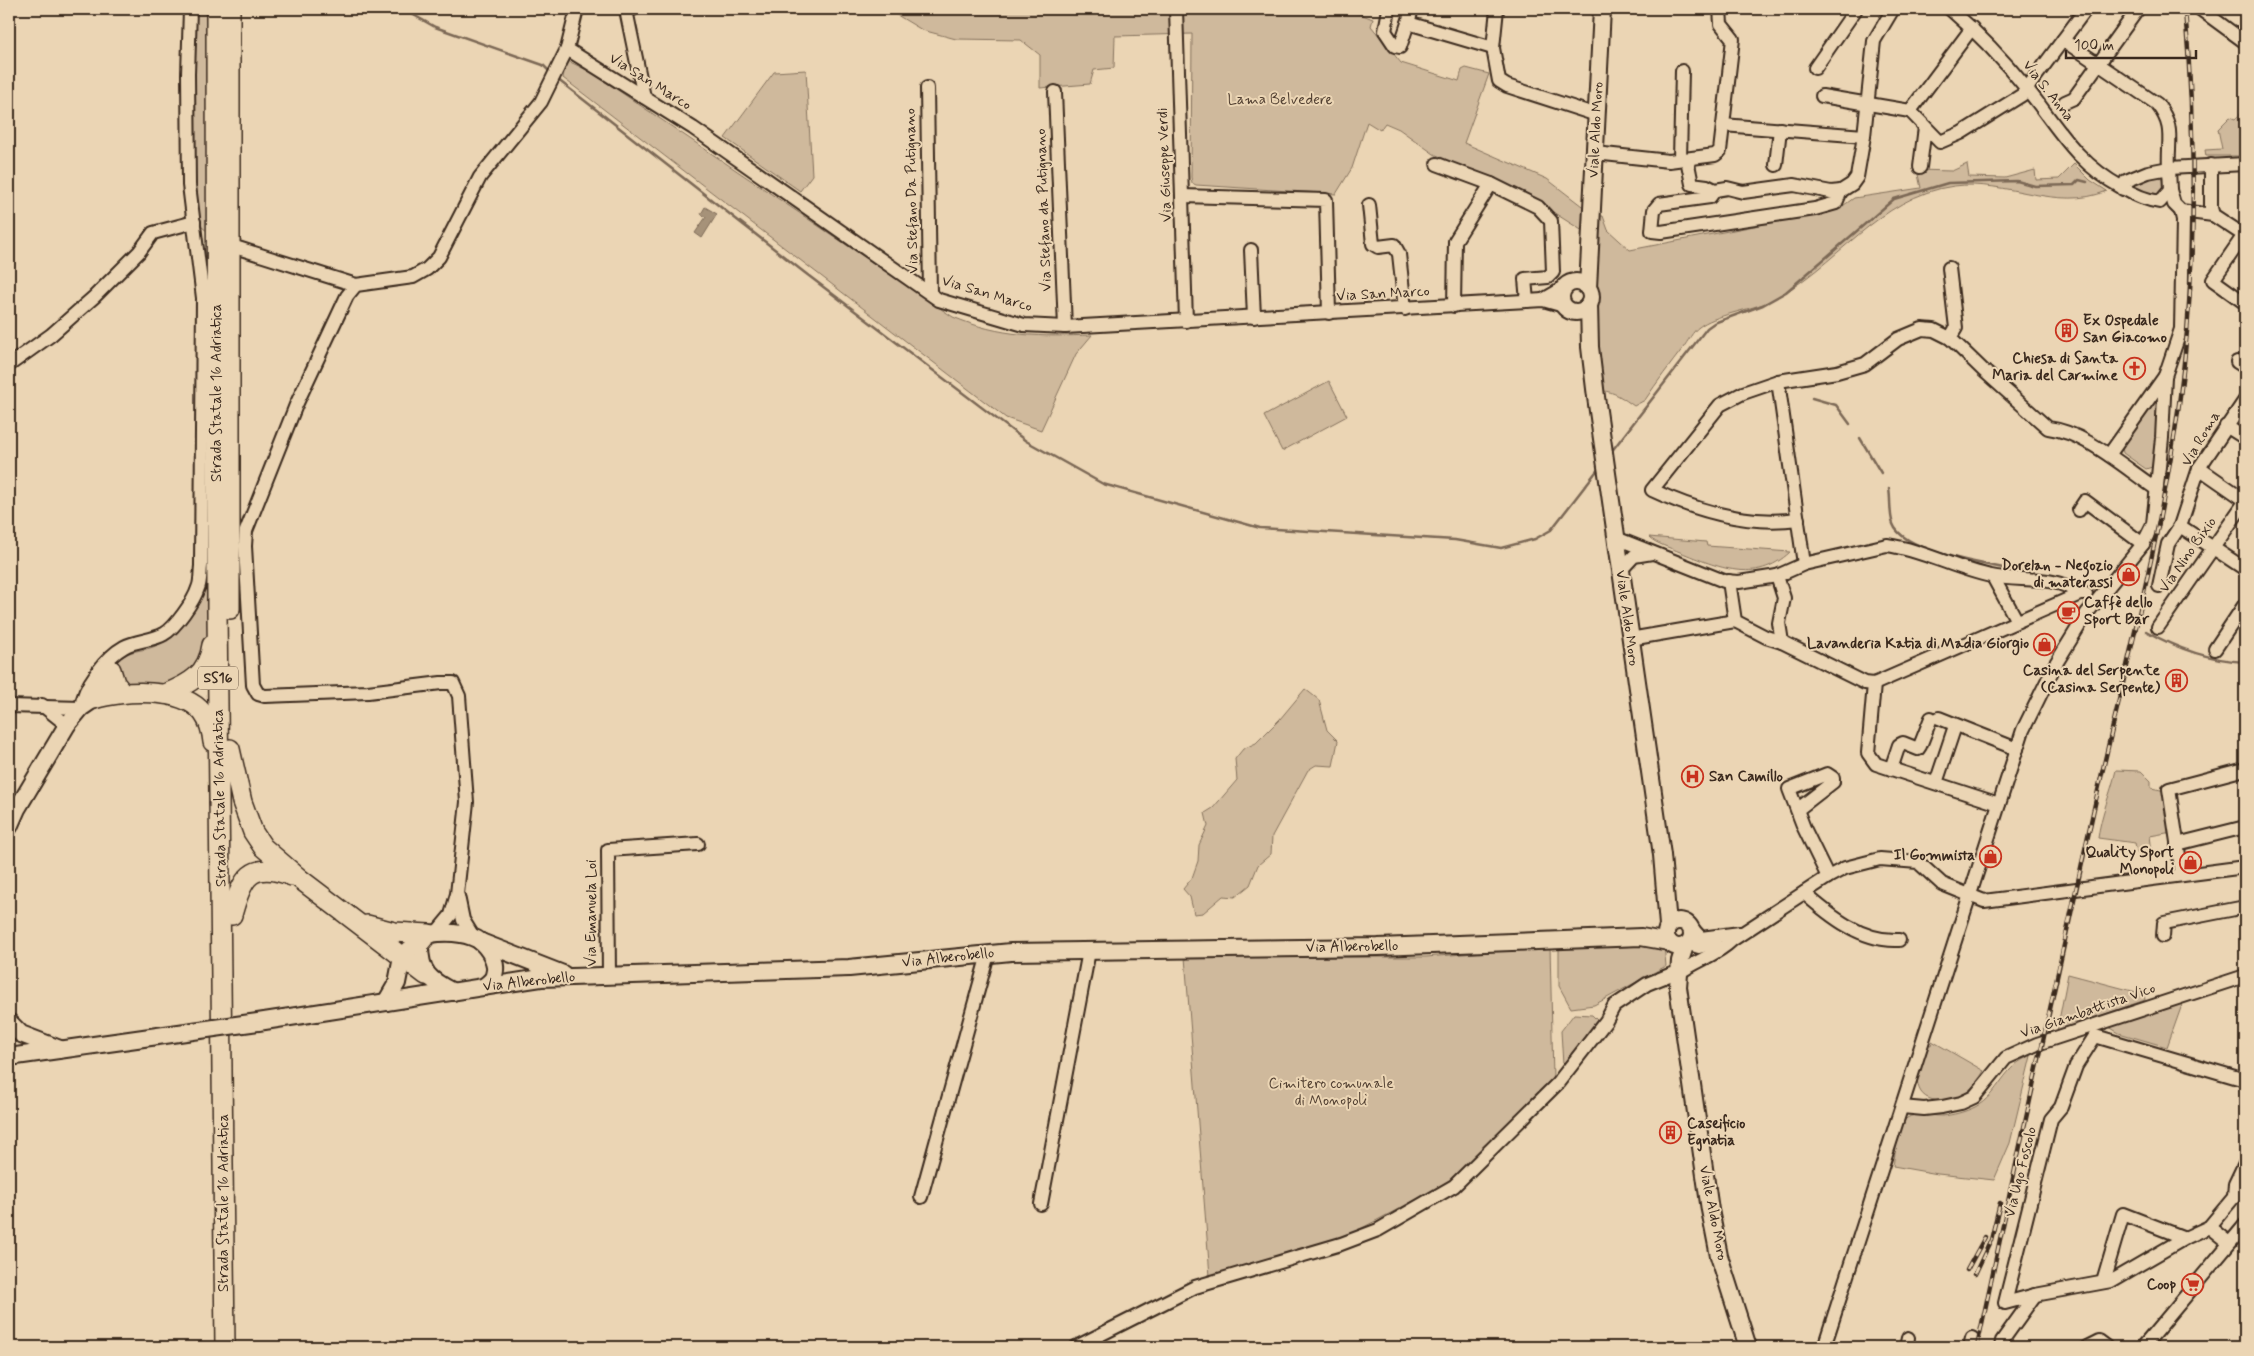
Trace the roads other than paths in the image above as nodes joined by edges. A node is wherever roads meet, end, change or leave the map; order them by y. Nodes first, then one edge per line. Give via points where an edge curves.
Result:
1 (190, 9) edge
2 (209, 9) edge
3 (216, 9) edge
4 (230, 9) edge
5 (577, 9) edge
6 (628, 9) edge
7 (1389, 9) edge
8 (1412, 9) edge
9 (1497, 9) edge
10 (1602, 9) edge
11 (1720, 9) edge
12 (1856, 9) edge
13 (1893, 9) edge
14 (1950, 9) edge
15 (2086, 9) edge
16 (2138, 9) edge
17 (2200, 9) edge
18 (1176, 11) edge
19 (1408, 23) junction
20 (1972, 28) junction
21 (2063, 40) junction
22 (2245, 42) edge
23 (1493, 48) junction
24 (567, 49) junction
25 (2099, 64) junction
26 (1815, 68) dead end
27 (1682, 71) dead end
28 (927, 88) dead end
29 (2027, 89) junction
30 (1055, 92) dead end
31 (216, 95) junction
32 (1822, 96) dead end
33 (644, 97) junction
34 (2065, 102) dead end
35 (1868, 104) junction
36 (1910, 111) junction
37 (1597, 115) junction
38 (1723, 125) junction
39 (1925, 127) junction
40 (1780, 129) junction
41 (1864, 136) junction
42 (1595, 153) junction
43 (1683, 159) junction
44 (1437, 164) dead end
45 (2245, 164) edge
46 (1776, 165) dead end
47 (2211, 165) junction
48 (1920, 167) dead end
49 (2169, 168) junction
50 (1490, 184) junction
51 (2123, 189) junction
52 (1715, 190) junction
53 (1842, 190) junction
54 (2170, 190) junction
55 (1182, 196) junction
56 (2148, 201) junction
57 (1369, 205) dead end
58 (2182, 215) junction
59 (2213, 215) junction
60 (194, 222) junction
61 (2244, 235) edge
62 (1591, 246) junction
63 (238, 248) dead end
64 (1251, 250) dead end
65 (1949, 268) dead end
66 (356, 285) junction
67 (1569, 285) junction
68 (930, 294) junction
69 (1588, 296) junction
70 (1543, 300) junction
71 (1527, 301) junction
72 (2245, 302) edge
73 (1454, 306) junction
74 (1568, 308) junction
75 (1405, 309) junction
76 (1329, 313) junction
77 (1254, 317) junction
78 (1186, 321) junction
79 (1065, 328) junction
80 (1950, 338) junction
81 (1590, 347) junction
82 (9, 365) edge
83 (2165, 376) junction
84 (1778, 381) junction
85 (2245, 400) edge
86 (2226, 426) junction
87 (2245, 438) edge
88 (2109, 455) junction
89 (2199, 468) junction
90 (2158, 490) junction
91 (2245, 501) edge
92 (2079, 510) dead end
93 (1798, 519) junction
94 (2180, 526) junction
95 (1616, 538) junction
96 (2142, 544) junction
97 (2212, 548) junction
98 (1655, 553) junction
99 (1799, 567) junction
100 (1621, 570) junction
101 (2245, 570) edge
102 (1777, 576) junction
103 (1993, 577) junction
104 (1729, 581) junction
105 (2159, 586) dead end
106 (2080, 594) junction
107 (2100, 596) junction
108 (1784, 598) junction
109 (2245, 604) edge
110 (217, 612) junction
111 (1735, 621) junction
112 (2016, 621) junction
113 (2158, 627) dead end
114 (1630, 639) junction
115 (1782, 642) junction
116 (2215, 650) dead end
117 (111, 663) junction
118 (1874, 684) junction
119 (123, 693) junction
120 (165, 694) junction
121 (87, 704) junction
122 (42, 705) junction
123 (9, 706) edge
124 (67, 725) junction
125 (1955, 726) junction
126 (230, 749) junction
127 (2017, 749) junction
128 (1891, 769) junction
129 (2245, 769) edge
130 (220, 782) junction
131 (1936, 783) junction
132 (1999, 804) junction
133 (1797, 810) dead end
134 (9, 827) edge
135 (2245, 827) edge
136 (698, 844) dead end
137 (2177, 844) junction
138 (2245, 867) edge
139 (2182, 875) junction
140 (1828, 877) junction
141 (300, 879) junction
142 (1804, 893) junction
143 (457, 894) junction
144 (1970, 897) junction
145 (2245, 906) edge
146 (232, 915) junction
147 (360, 924) junction
148 (429, 935) junction
149 (1678, 935) junction
150 (1737, 936) junction
151 (2164, 936) dead end
152 (477, 940) junction
153 (1899, 940) dead end
154 (1089, 951) junction
155 (988, 954) junction
156 (402, 957) junction
157 (426, 975) junction
158 (609, 976) junction
159 (570, 977) junction
160 (1677, 978) junction
161 (2241, 978) edge
162 (484, 987) junction
163 (453, 992) junction
164 (386, 1002) junction
165 (9, 1022) edge
166 (62, 1050) junction
167 (9, 1056) edge
168 (2245, 1080) edge
169 (1907, 1091) junction
170 (1902, 1107) junction
171 (1942, 1107) junction
172 (2245, 1163) edge
173 (2240, 1194) edge
174 (920, 1197) dead end
175 (1041, 1204) dead end
176 (2245, 1225) edge
177 (2209, 1227) junction
178 (2185, 1238) junction
179 (2230, 1243) junction
180 (2103, 1282) junction
181 (2035, 1294) junction
182 (225, 1347) edge
183 (235, 1347) edge
184 (1076, 1347) edge
185 (1748, 1347) edge
186 (1824, 1347) edge
187 (2001, 1347) edge
188 (2087, 1347) edge
189 (2107, 1347) edge
190 (2143, 1347) edge

1 - 60 street via 189,185
2 - 31 highway
3 - 31 highway, Strada Statale 16 Adriatica / SS16
4 - 126 highway, Strada Statale 16 Adriatica / SS16
5 - 24 street
6 - 33 street
7 - 19 street via 1385,31 1395,46 1400,47
8 - 19 street
9 - 23 street
10 - 37 main road, Viale Aldo Moro
11 - 38 street via 1721,24 1733,39
12 - 26 street
13 - 35 street via 1874,41
14 - 20 street, Via S. Anna
15 - 21 street
16 - 25 street
17 - 22 street
18 - 55 street, Via Giuseppe Verdi
19 - 23 street
20 - 29 street, Via S. Anna
20 - 36 street
21 - 25 street
21 - 29 street
23 - 37 street via 1499,80 1508,86
24 - 33 street, Via San Marco
24 - 66 street via 541,102 480,177 438,257 413,277
25 - 34 street via 2074,98
25 - 49 street via 2157,104 2166,115 2170,125
27 - 43 street
28 - 68 street, Via Stefano Da Putignano
29 - 39 street via 1949,139 1940,142
29 - 51 street, Via S. Anna via 2073,151 2100,176
30 - 79 street, Via Stefano da Putignano
31 - 110 highway, Strada Statale 16 Adriatica / SS16
32 - 35 street
33 - 68 street, Via San Marco
35 - 36 street
35 - 41 street
36 - 39 street
37 - 42 main road, Viale Aldo Moro
38 - 40 street
38 - 43 street via 1720,151 1715,155
39 - 48 street
40 - 41 street
40 - 46 street
41 - 53 street via 1857,176
42 - 43 street via 1669,161
42 - 62 main road, Viale Aldo Moro
43 - 52 street via 1692,184
44 - 50 street
45 - 47 street
47 - 49 street
47 - 59 street
49 - 51 street via 2126,181
49 - 54 street
50 - 71 street via 1538,207 1551,221 1553,272 1548,277 1525,279
50 - 73 street via 1455,241
51 - 56 street, Via S. Anna
52 - 53 street via 1728,188 1743,192 1794,186 1831,192
52 - 53 street via 1710,197 1659,204 1654,210 1652,231 1804,211 1836,203
54 - 56 street via 2160,202
54 - 58 street
55 - 76 street via 1326,200
55 - 78 street, Via Giuseppe Verdi
56 - 58 street, Via S. Anna
57 - 75 street via 1374,244 1397,247
58 - 59 street
58 - 83 street via 2181,329
59 - 61 street
60 - 82 street via 153,233 139,252 94,297 51,335
60 - 117 street via 201,237 203,298 201,566 198,588 188,608 166,633 126,646
61 - 72 street via 2213,280
62 - 67 main road, Viale Aldo Moro
62 - 69 main road, Viale Aldo Moro
63 - 66 street
64 - 77 street
65 - 80 street via 1956,328
66 - 143 street via 343,303 296,405 246,531 253,685 258,694 265,696 368,692 452,683 459,696 467,802
67 - 69 main road via 1580,283
67 - 70 street, Via San Marco
67 - 74 main road via 1562,293
68 - 79 street, Via San Marco via 939,300 1024,325
69 - 74 main road via 1584,310
69 - 81 main road, Viale Aldo Moro
70 - 71 street, Via San Marco
70 - 74 street, Via San Marco
71 - 73 street, Via San Marco
73 - 75 street, Via San Marco
74 - 81 main road, Viale Aldo Moro via 1585,331
75 - 76 street, Via San Marco
76 - 77 street, Via San Marco
77 - 78 street, Via San Marco
78 - 79 street, Via San Marco
80 - 84 street via 1934,330 1922,329 1898,339 1865,364
80 - 88 street via 2048,428 2061,430
81 - 95 main road, Viale Aldo Moro
83 - 88 street
83 - 90 street
84 - 93 street
84 - 93 street via 1720,405 1652,490 1686,506 1725,516 1781,522
85 - 86 street, Via Roma
86 - 87 street
86 - 89 street, Via Roma
88 - 90 street
89 - 91 street
89 - 94 street, Via Roma
90 - 96 street via 2153,524
91 - 97 street, Via Nino Bixio
92 - 96 street via 2085,501
93 - 99 street
94 - 97 street
94 - 105 street, Via Roma via 2168,544
95 - 98 street
95 - 100 main road, Viale Aldo Moro
96 - 107 street
97 - 101 street
97 - 113 street, Via Nino Bixio
98 - 100 street via 1634,556
98 - 104 street
99 - 102 street
99 - 103 street via 1888,545
99 - 108 street
100 - 114 main road, Viale Aldo Moro
102 - 104 street
102 - 108 street
103 - 106 street via 2049,580 2070,586
103 - 112 street
104 - 111 street
106 - 107 street
106 - 112 street
107 - 127 street via 2055,665
108 - 115 street via 1779,623
109 - 116 street
110 - 120 highway via 211,658 202,674
110 - 130 highway, Strada Statale 16 Adriatica / SS16
111 - 114 street
111 - 115 street via 1766,638
112 - 118 street
114 - 149 main road, Viale Aldo Moro via 1662,855 1664,889
115 - 118 street via 1865,683
117 - 119 highway via 115,683
117 - 121 street
118 - 128 street via 1868,753 1876,764
119 - 120 highway
119 - 121 highway
120 - 130 highway via 190,702 204,713 211,730
121 - 122 street
121 - 124 main road
122 - 123 street
122 - 124 street
124 - 134 main road
125 - 127 street
125 - 128 street via 1935,718 1918,749 1899,745
125 - 131 street
126 - 141 highway via 242,802 253,832 270,853
126 - 146 highway, Strada Statale 16 Adriatica / SS16
127 - 132 street
128 - 131 street
129 - 137 street via 2170,789
130 - 182 highway, Strada Statale 16 Adriatica / SS16
131 - 132 street
132 - 144 street
133 - 140 street
135 - 137 street
136 - 158 street, Via Emanuela Loi via 608,850
137 - 139 street
138 - 139 street
139 - 144 street via 1984,901
140 - 142 street
140 - 144 street via 1846,868 1880,859 1918,862 1942,884
141 - 146 highway via 276,870 259,869 243,883
141 - 147 highway
142 - 150 street
142 - 153 street via 1832,918 1884,941
143 - 148 street via 451,914
143 - 152 street via 463,920
144 - 169 street
145 - 151 street via 2164,922
146 - 183 highway, Strada Statale 16 Adriatica / SS16
147 - 148 highway via 394,932
147 - 156 highway
148 - 152 main road via 455,933
148 - 156 main road
148 - 157 main road via 420,955
149 - 150 street via 1699,947
149 - 154 main road, Via Alberobello via 1378,948
149 - 160 main road, Viale Aldo Moro
150 - 160 street via 1721,951 1691,964
152 - 159 main road
152 - 162 main road via 492,956 496,966 492,980
154 - 155 main road, Via Alberobello
154 - 175 street
155 - 158 main road, Via Alberobello via 850,968
155 - 174 street
156 - 157 highway
156 - 164 main road via 397,983
157 - 163 main road
158 - 159 main road, Via Alberobello
159 - 162 main road, Via Alberobello
160 - 184 street via 1647,984 1614,1006 1557,1084 1454,1186 1378,1230 1195,1287
160 - 185 main road, Viale Aldo Moro via 1719,1256
161 - 171 street, Via Giambattista Vico via 2037,1044 2006,1058 1974,1097
162 - 163 main road, Via Alberobello
163 - 164 main road, Via Alberobello
164 - 166 main road, Via Alberobello, bridge
165 - 166 main road via 20,1034
166 - 167 main road, Via Alberobello
168 - 181 street, Via Ugo Foscolo via 2095,1036 2076,1066 2060,1107 2051,1119 2005,1303
169 - 170 street
169 - 171 street via 1926,1104
170 - 171 street, Via Giambattista Vico
170 - 186 street
172 - 173 street via 2235,1184
173 - 177 street
176 - 179 street
177 - 178 street
177 - 179 street
178 - 180 street
178 - 180 street via 2123,1214
179 - 190 street
180 - 181 street
181 - 187 street
188 - 189 street via 2099,1341

